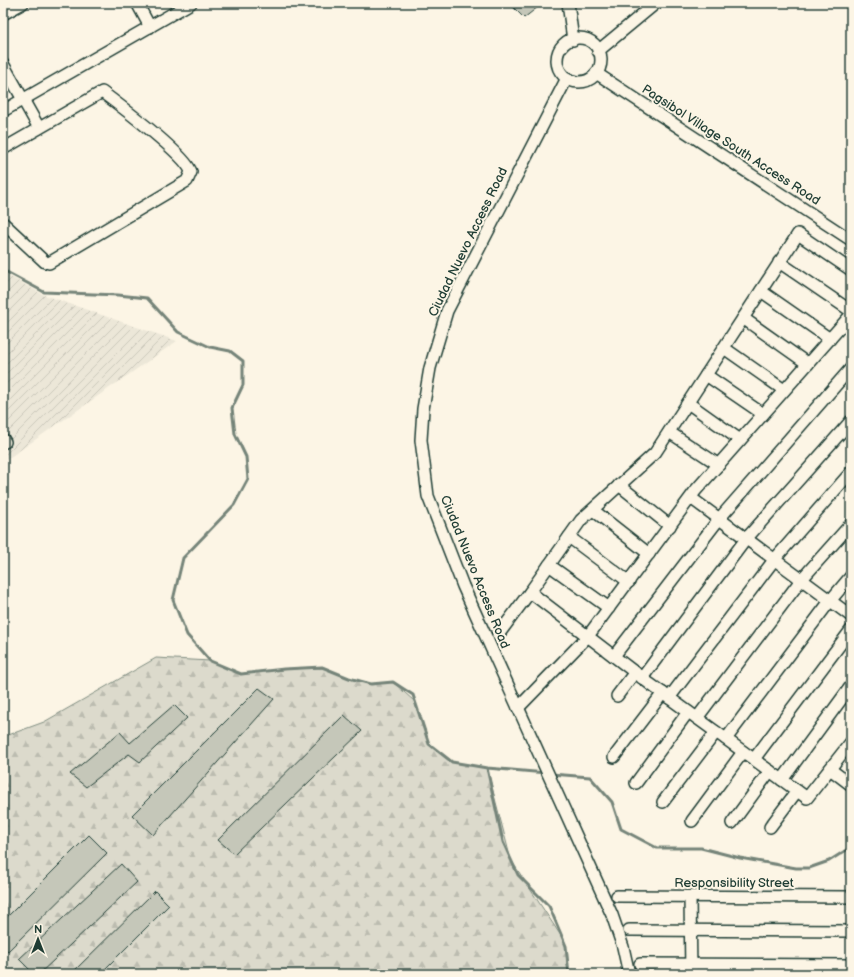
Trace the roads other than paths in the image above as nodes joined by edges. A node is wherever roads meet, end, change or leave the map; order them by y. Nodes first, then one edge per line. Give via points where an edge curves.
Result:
1 (23, 3) edge
2 (137, 3) edge
3 (191, 3) edge
4 (568, 3) edge
5 (656, 3) edge
6 (3, 14) edge
7 (150, 27) junction
8 (572, 40) junction
9 (598, 51) junction
10 (3, 64) edge
11 (596, 73) junction
12 (566, 78) junction
13 (23, 99) junction
14 (3, 111) edge
15 (39, 128) junction
16 (3, 149) edge
17 (3, 223) edge
18 (851, 240) edge
19 (779, 262) junction
20 (851, 270) edge
21 (760, 291) junction
22 (851, 311) edge
23 (851, 315) edge
24 (743, 318) junction
25 (830, 339) junction
26 (724, 348) junction
27 (808, 364) junction
28 (851, 368) edge
29 (706, 375) junction
30 (784, 390) junction
31 (688, 403) junction
32 (763, 414) junction
33 (851, 421) edge
34 (669, 432) junction
35 (740, 440) junction
36 (719, 464) junction
37 (851, 472) edge
38 (619, 486) junction
39 (691, 498) junction
40 (592, 510) junction
41 (719, 519) junction
42 (851, 524) edge
43 (670, 526) junction
44 (569, 537) junction
45 (746, 539) junction
46 (649, 554) junction
47 (774, 560) junction
48 (549, 565) junction
49 (851, 576) edge
50 (801, 580) junction
51 (629, 582) junction
52 (530, 592) junction
53 (830, 601) junction
54 (610, 608) junction
55 (851, 616) edge
56 (851, 630) edge
57 (498, 634) dead end
58 (588, 636) junction
59 (614, 656) junction
60 (638, 675) junction
61 (851, 686) edge
62 (617, 696) dead end
63 (666, 696) junction
64 (518, 708) junction
65 (693, 715) junction
66 (716, 732) junction
67 (726, 739) junction
68 (851, 742) edge
69 (743, 752) junction
70 (614, 757) dead end
71 (754, 759) junction
72 (830, 769) junction
73 (770, 771) junction
74 (782, 780) junction
75 (636, 783) dead end
76 (851, 785) edge
77 (797, 791) junction
78 (664, 802) dead end
79 (692, 821) dead end
80 (732, 823) dead end
81 (770, 827) dead end
82 (617, 896) dead end
83 (690, 897) junction
84 (851, 897) edge
85 (629, 930) dead end
86 (690, 930) junction
87 (851, 931) edge
88 (640, 964) dead end
89 (851, 965) edge
90 (690, 969) edge
91 (628, 974) edge

1 - 6 street
2 - 7 street
3 - 7 street
4 - 8 street
5 - 9 street
7 - 13 street
8 - 9 street via 585,40
8 - 12 street via 561,47 557,56 560,71
9 - 11 street via 600,61
10 - 13 street
11 - 12 street via 581,82
11 - 18 street, Pagsibol Village South Access Road
12 - 64 street, Ciudad Nuevo Access Road via 448,311 430,368 423,409 421,440 428,496 462,586
13 - 14 street
13 - 15 street
15 - 16 street
15 - 17 street via 102,92 147,127 182,160 190,170 191,176 187,181 49,263
19 - 20 street via 798,234
19 - 21 street
19 - 22 street
21 - 24 street
21 - 25 street
23 - 25 street
24 - 26 street
24 - 27 street
25 - 27 street
26 - 29 street
26 - 30 street
27 - 30 street
28 - 41 street
29 - 31 street
29 - 32 street
30 - 32 street
31 - 34 street
31 - 35 street
32 - 35 street
33 - 45 street
34 - 36 street
34 - 38 street via 655,453
35 - 36 street
36 - 39 street
37 - 47 street
38 - 40 street
38 - 43 street
39 - 41 street
39 - 43 street
40 - 44 street
40 - 46 street
41 - 45 street
41 - 59 street
42 - 50 street
43 - 46 street
44 - 48 street
44 - 51 street
45 - 47 street
45 - 60 street
46 - 51 street
47 - 50 street
47 - 63 street
48 - 52 street
48 - 54 street
49 - 53 street
50 - 53 street
50 - 65 street
51 - 54 street
52 - 57 street
52 - 58 street
53 - 55 street
53 - 67 street
54 - 58 street
56 - 71 street
58 - 59 street
58 - 64 street
59 - 60 street
60 - 62 street
60 - 63 street
61 - 74 street
63 - 65 street
63 - 70 street
64 - 91 street, Ciudad Nuevo Access Road via 612,915 623,946
65 - 66 street
65 - 75 street
66 - 67 street
66 - 78 street
67 - 69 street
68 - 72 street
69 - 71 street
69 - 79 street
71 - 73 street
72 - 76 street
72 - 77 street via 807,798
73 - 74 street
73 - 80 street
74 - 77 street
77 - 81 street
82 - 83 street, Responsibility Street
83 - 84 street, Responsibility Street
83 - 86 street
85 - 86 street
86 - 87 street
86 - 90 street
88 - 90 street
89 - 90 street

